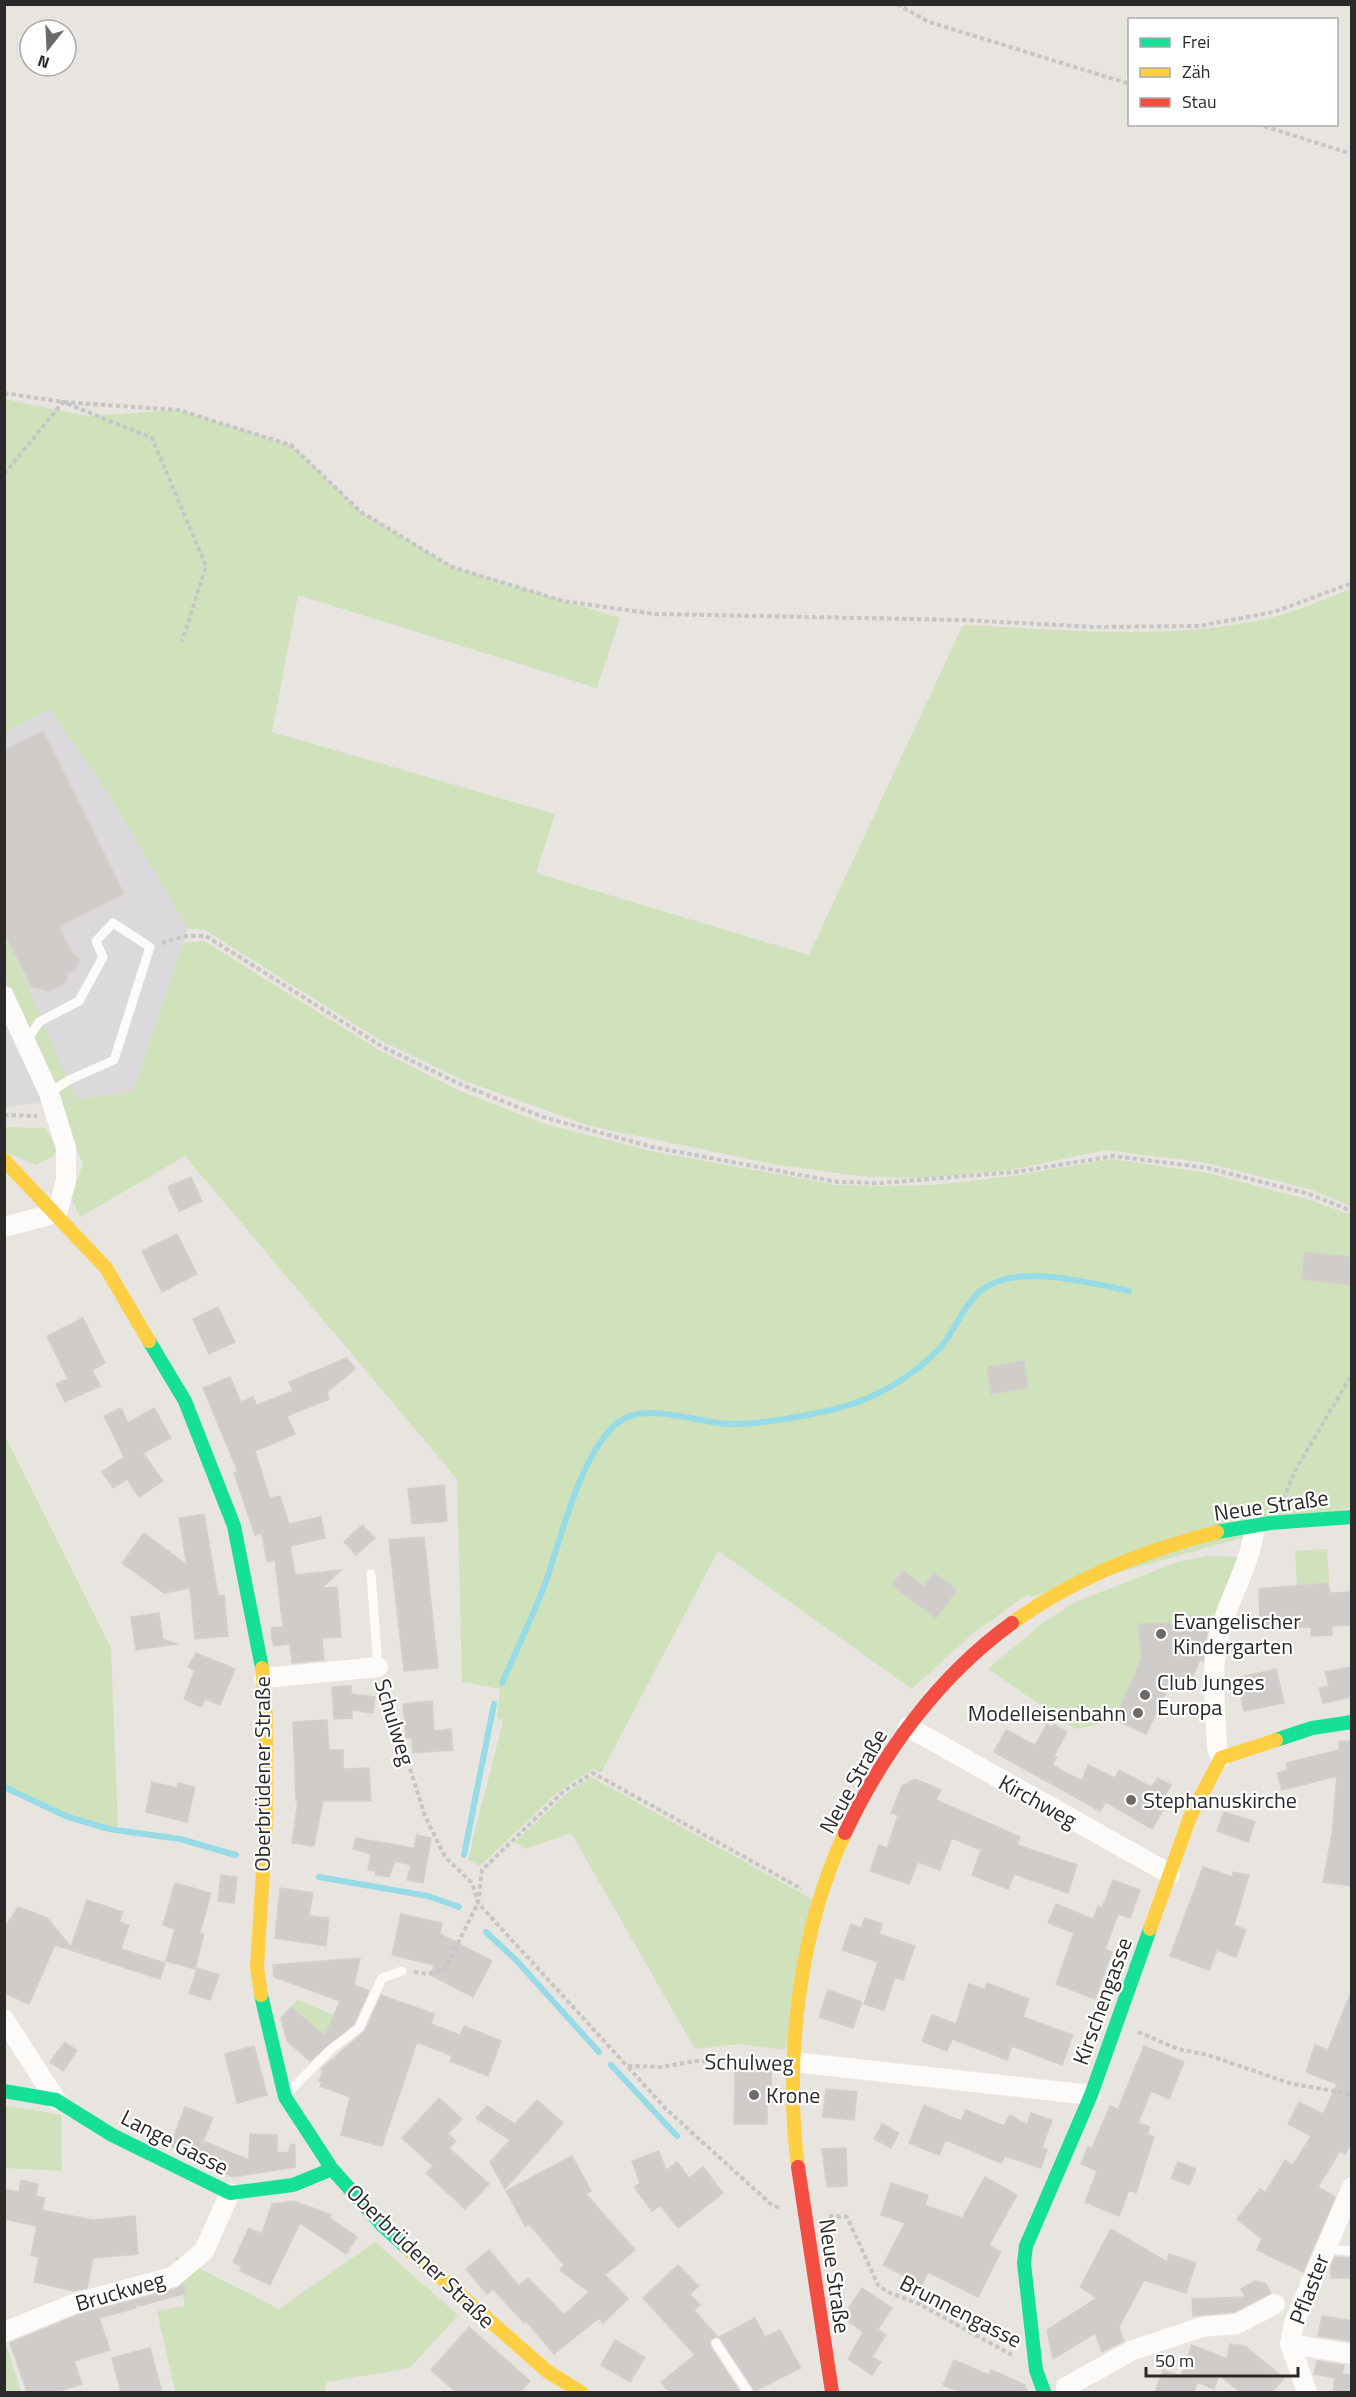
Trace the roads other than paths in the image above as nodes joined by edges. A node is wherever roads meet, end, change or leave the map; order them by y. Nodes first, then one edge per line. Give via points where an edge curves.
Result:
1 (4, 996) edge
2 (26, 1042) junction
3 (49, 1093) junction
4 (4, 1160) edge
5 (4, 1183) edge
6 (57, 1213) junction
7 (4, 1227) edge
8 (1352, 1517) edge
9 (1255, 1526) junction
10 (371, 1574) dead end
11 (378, 1667) joint
12 (264, 1678) junction
13 (1352, 1722) edge
14 (908, 1727) junction
15 (1221, 1758) junction
16 (1170, 1874) junction
17 (402, 1971) road end
18 (4, 2019) edge
19 (794, 2062) junction
20 (4, 2091) edge
21 (1091, 2095) junction
22 (285, 2097) junction
23 (56, 2100) junction
24 (333, 2169) junction
25 (1352, 2187) edge
26 (230, 2193) junction
27 (1324, 2249) junction
28 (1352, 2251) edge
29 (1275, 2304) dead end
30 (4, 2332) edge
31 (716, 2343) dead end
32 (1290, 2344) junction
33 (1352, 2354) edge
34 (1060, 2391) edge
35 (581, 2392) edge
36 (748, 2392) edge
37 (832, 2392) edge
38 (1307, 2392) edge

1 - 2 street
2 - 3 street
2 - 3 lane via 39,1022 79,1001 103,957 96,941 113,923 150,947 114,1060
3 - 6 street via 66,1148 66,1181
4 - 6 street, Oberbrüdener Straße
5 - 6 street, Oberbrüdener Straße
6 - 7 street
6 - 12 street, Oberbrüdener Straße via 106,1268 185,1401 234,1526
8 - 9 street, Neue Straße
9 - 14 street, Neue Straße via 1211,1534 1139,1556 1076,1584 1031,1610 966,1662
9 - 15 street via 1252,1551 1219,1633 1214,1658 1217,1748
10 - 11 lane
11 - 12 street
12 - 22 street, Oberbrüdener Straße via 266,1822 257,1967 263,2011
13 - 15 street via 1312,1728
14 - 16 street, Kirchweg
14 - 19 street, Neue Straße via 856,1808 821,1900 804,1980
15 - 16 street, Kirschengasse via 1190,1817
16 - 21 street, Kirschengasse
17 - 22 lane via 382,1978 359,2028 330,2050
18 - 23 street
19 - 21 street, Schulweg
19 - 37 street, Neue Straße via 794,2141
20 - 23 street, Lange Gasse
21 - 34 street, Kirschengasse via 1026,2246 1024,2263 1036,2370
22 - 24 street, Oberbrüdener Straße
23 - 26 street, Lange Gasse via 112,2135
24 - 26 street, Lange Gasse via 293,2184
24 - 35 street, Oberbrüdener Straße via 382,2225 429,2269 548,2372
25 - 27 street, Pflaster
26 - 30 street, Bruckweg via 204,2251 173,2277 76,2303
27 - 28 lane
27 - 32 street, Pflaster via 1294,2323
29 - 34 street via 1237,2324 1202,2327 1133,2350
31 - 36 lane
32 - 33 street
32 - 38 street, Pflaster

